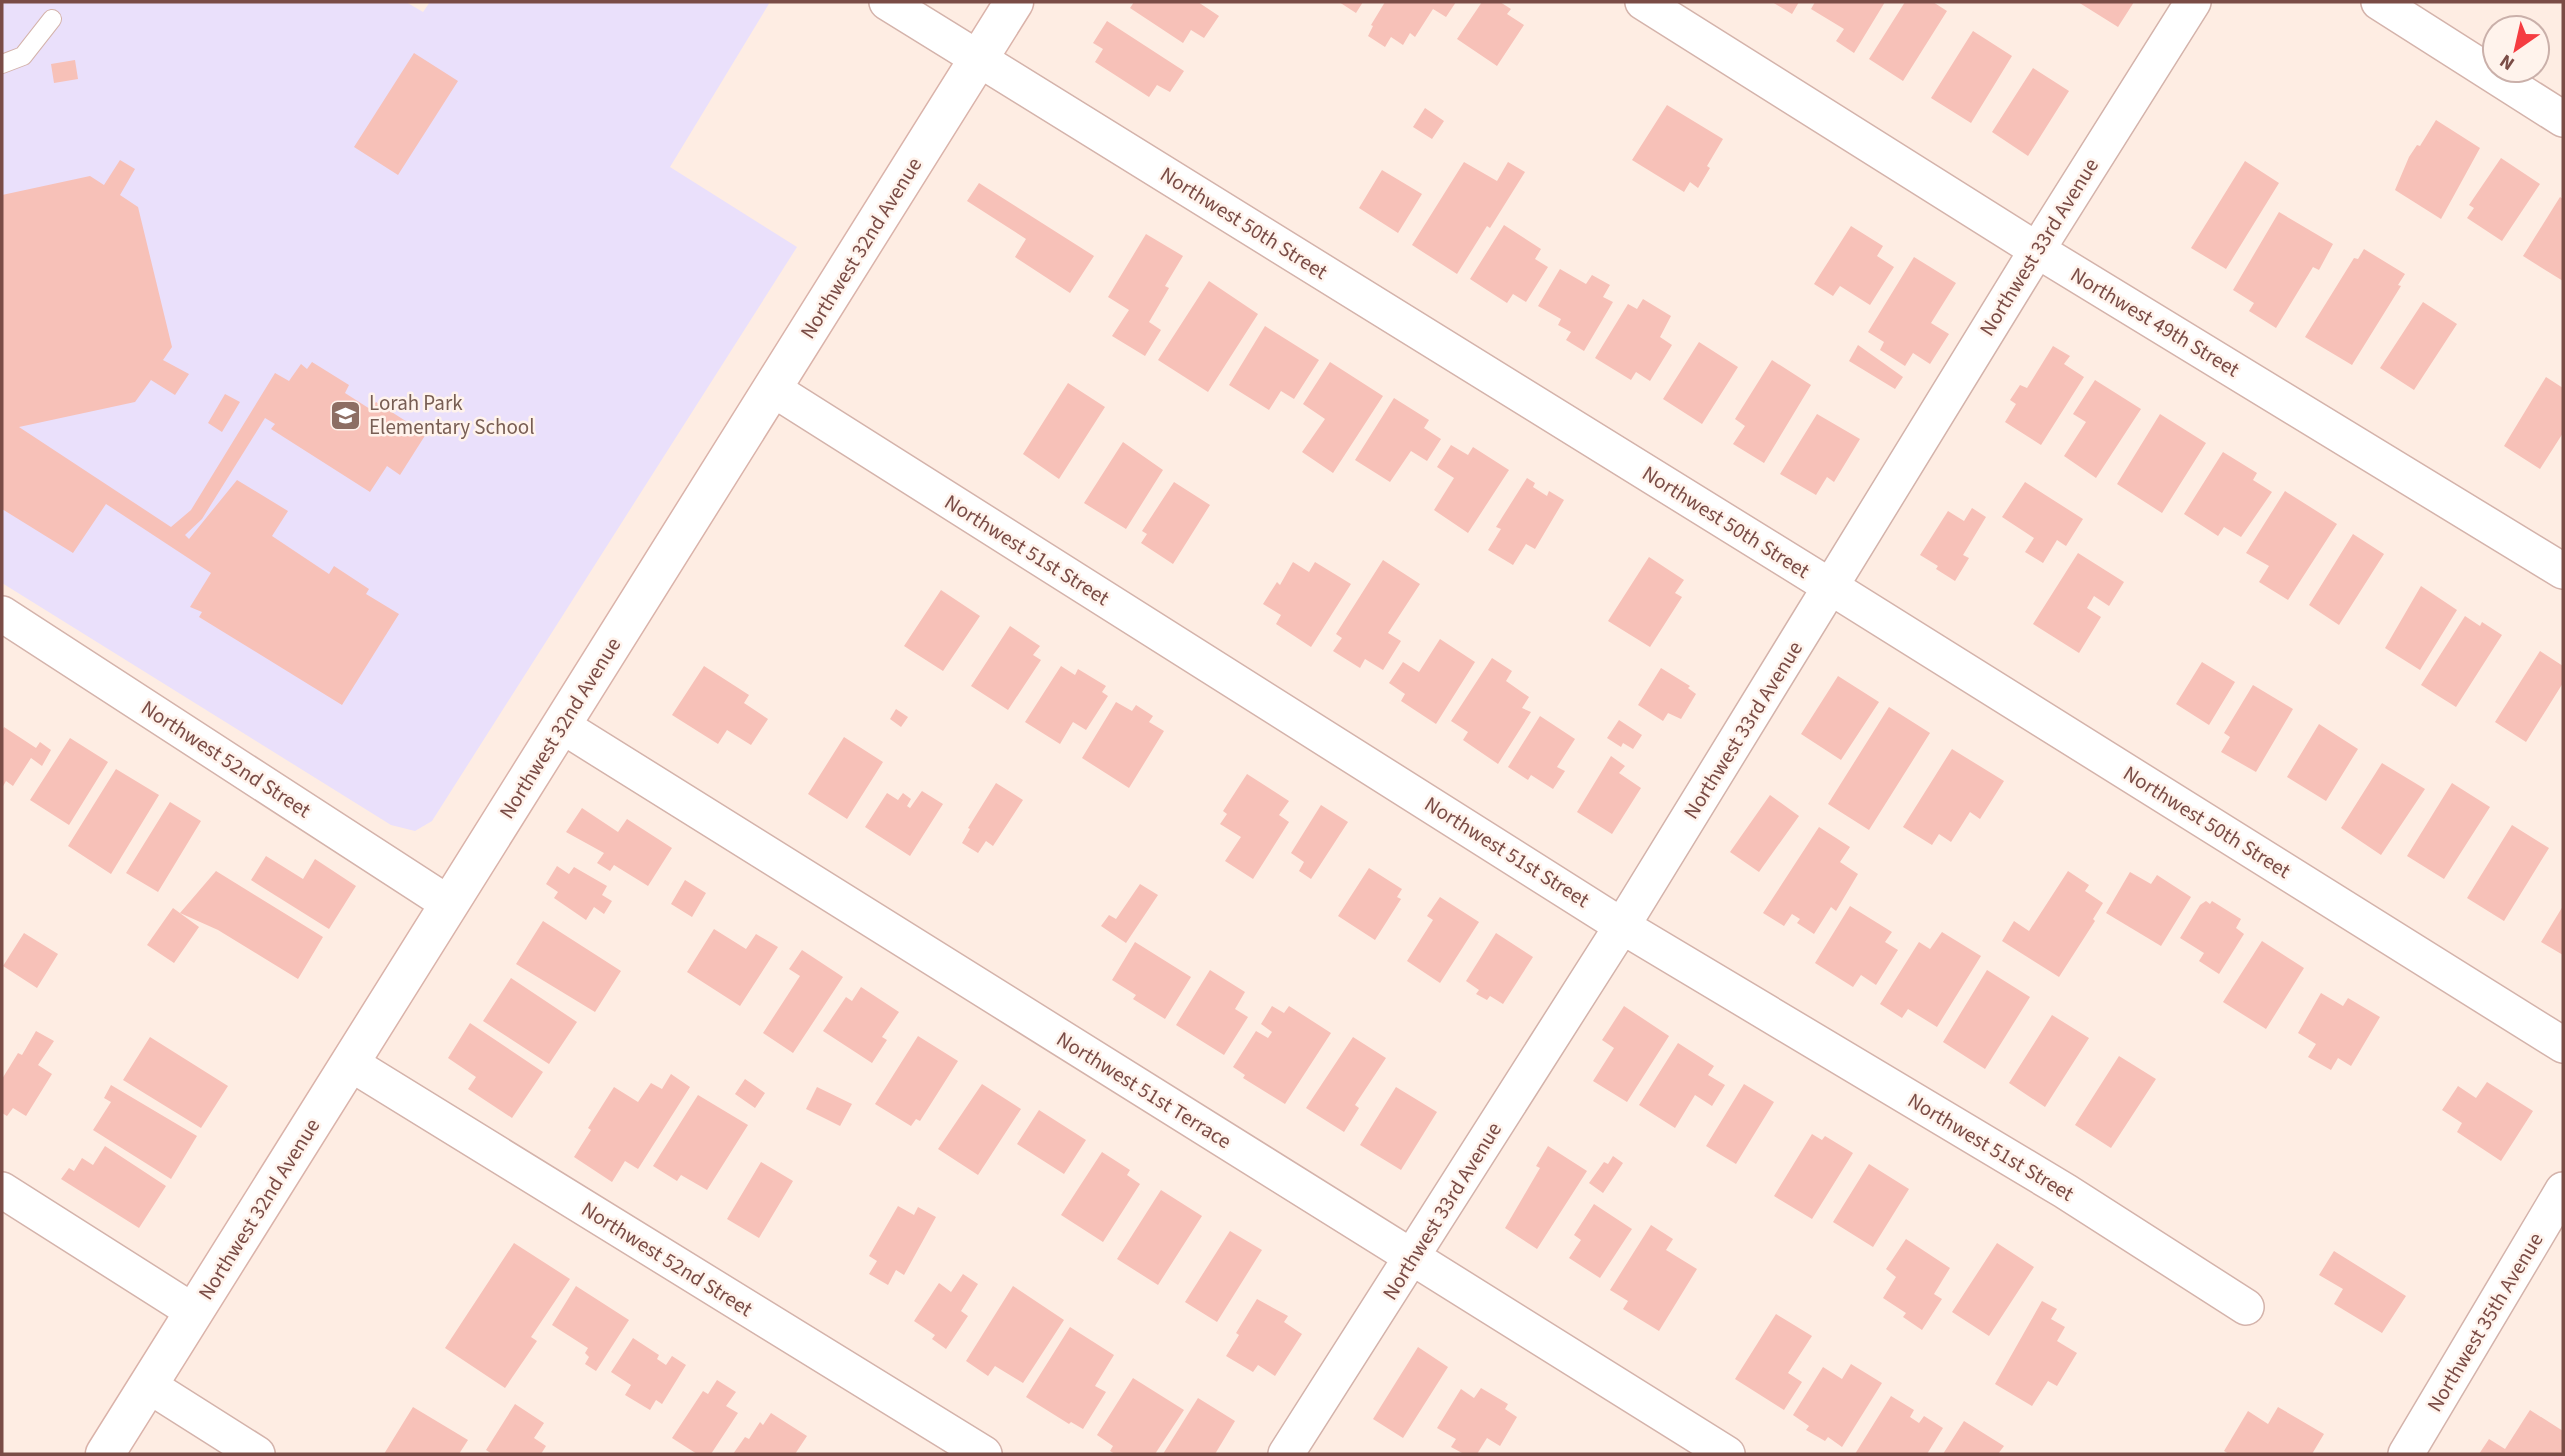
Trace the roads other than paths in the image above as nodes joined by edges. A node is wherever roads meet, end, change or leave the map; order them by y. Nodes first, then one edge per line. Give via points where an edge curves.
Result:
1 (887, 2) edge
2 (1014, 2) edge
3 (1643, 2) edge
4 (2193, 2) edge
5 (2379, 2) edge
6 (52, 19) dead end
7 (979, 59) junction
8 (2, 64) edge
9 (2563, 119) edge
10 (2037, 250) junction
11 (773, 389) junction
12 (2563, 571) edge
13 (1831, 587) junction
14 (2, 614) edge
15 (561, 725) junction
16 (449, 904) junction
17 (1622, 926) junction
18 (2563, 1045) edge
19 (350, 1063) junction
20 (2, 1190) edge
21 (2563, 1190) edge
22 (1412, 1258) junction
23 (2246, 1307) dead end
24 (194, 1312) junction
25 (148, 1385) junction
26 (105, 1454) edge
27 (257, 1454) edge
28 (984, 1454) edge
29 (1286, 1454) edge
30 (1727, 1454) edge
31 (2406, 1454) edge

1 - 7 street, Northwest 50th Street
2 - 7 main road, Northwest 32nd Avenue
3 - 10 street, Northwest 49th Street
4 - 10 street, Northwest 33rd Avenue
5 - 9 street
6 - 8 lane via 23,56
7 - 11 main road, Northwest 32nd Avenue
7 - 13 street, Northwest 50th Street
10 - 12 street, Northwest 49th Street
10 - 13 street, Northwest 33rd Avenue
11 - 15 main road, Northwest 32nd Avenue
11 - 17 street, Northwest 51st Street
13 - 17 street, Northwest 33rd Avenue
13 - 18 street, Northwest 50th Street
14 - 16 street, Northwest 52nd Street
15 - 16 main road, Northwest 32nd Avenue
15 - 22 street, Northwest 51st Terrace
16 - 19 main road, Northwest 32nd Avenue
17 - 22 street, Northwest 33rd Avenue
17 - 23 street, Northwest 51st Street via 2065,1191
19 - 24 main road, Northwest 32nd Avenue
19 - 28 street, Northwest 52nd Street
20 - 24 street
21 - 31 street, Northwest 35th Avenue
22 - 29 street, Northwest 33rd Avenue
22 - 30 street, Northwest 51st Terrace
24 - 25 main road, Northwest 32nd Avenue
25 - 26 main road, Northwest 32nd Avenue
25 - 27 street

